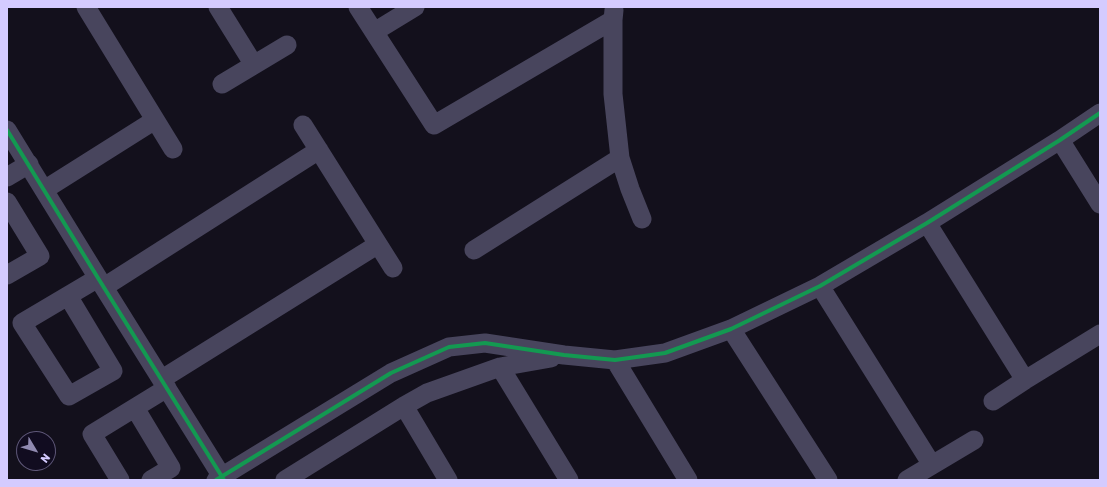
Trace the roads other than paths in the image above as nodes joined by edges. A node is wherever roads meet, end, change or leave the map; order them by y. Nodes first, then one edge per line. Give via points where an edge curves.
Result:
1 (86, 7) edge
2 (218, 7) edge
3 (358, 7) edge
4 (415, 7) edge
5 (614, 14) edge
6 (374, 32) junction
7 (287, 44) dead end
8 (254, 65) junction
9 (222, 84) dead end
10 (1100, 113) edge
11 (155, 120) junction
12 (302, 125) dead end
13 (7, 130) edge
14 (1060, 140) junction
15 (173, 149) dead end
16 (319, 150) junction
17 (620, 158) junction
18 (29, 164) junction
19 (7, 178) edge
20 (44, 190) junction
21 (7, 202) edge
22 (1100, 204) edge
23 (642, 220) dead end
24 (927, 224) junction
25 (377, 245) junction
26 (474, 250) dead end
27 (393, 268) dead end
28 (7, 275) edge
29 (101, 282) junction
30 (820, 286) junction
31 (68, 296) junction
32 (731, 329) junction
33 (1100, 334) edge
34 (564, 355) junction
35 (615, 360) junction
36 (500, 367) junction
37 (1025, 380) junction
38 (164, 384) junction
39 (993, 401) dead end
40 (404, 406) junction
41 (135, 408) junction
42 (974, 440) dead end
43 (932, 464) junction
44 (221, 479) edge
45 (120, 480) edge
46 (151, 480) edge
47 (285, 480) edge
48 (448, 480) edge
49 (569, 480) edge
50 (688, 480) edge
51 (828, 480) edge
52 (907, 480) edge

1 - 11 street
2 - 8 street
3 - 6 street
4 - 6 street
5 - 6 street via 434,125
5 - 17 street via 613,94
7 - 8 street
8 - 9 street
10 - 14 street
11 - 15 street
11 - 20 street
12 - 16 street
13 - 18 street
14 - 22 street
14 - 24 street
16 - 25 street
16 - 29 street
17 - 23 street
17 - 26 street
18 - 19 street
18 - 20 street
20 - 29 street
21 - 28 street via 40,256
24 - 30 street
24 - 37 street
25 - 27 street
25 - 38 street
29 - 31 street
29 - 38 street
30 - 32 street
30 - 43 street
31 - 31 street via 22,323 69,396 113,371
32 - 35 street via 665,353
32 - 51 street
33 - 37 street
34 - 35 street
34 - 36 street
34 - 44 street via 485,343 449,348 391,373
35 - 50 street
36 - 40 street via 427,393
36 - 49 street
37 - 39 street
38 - 41 street
38 - 44 street
40 - 47 street
40 - 48 street
41 - 45 street via 92,434
41 - 46 street via 171,468
42 - 43 street
43 - 52 street

